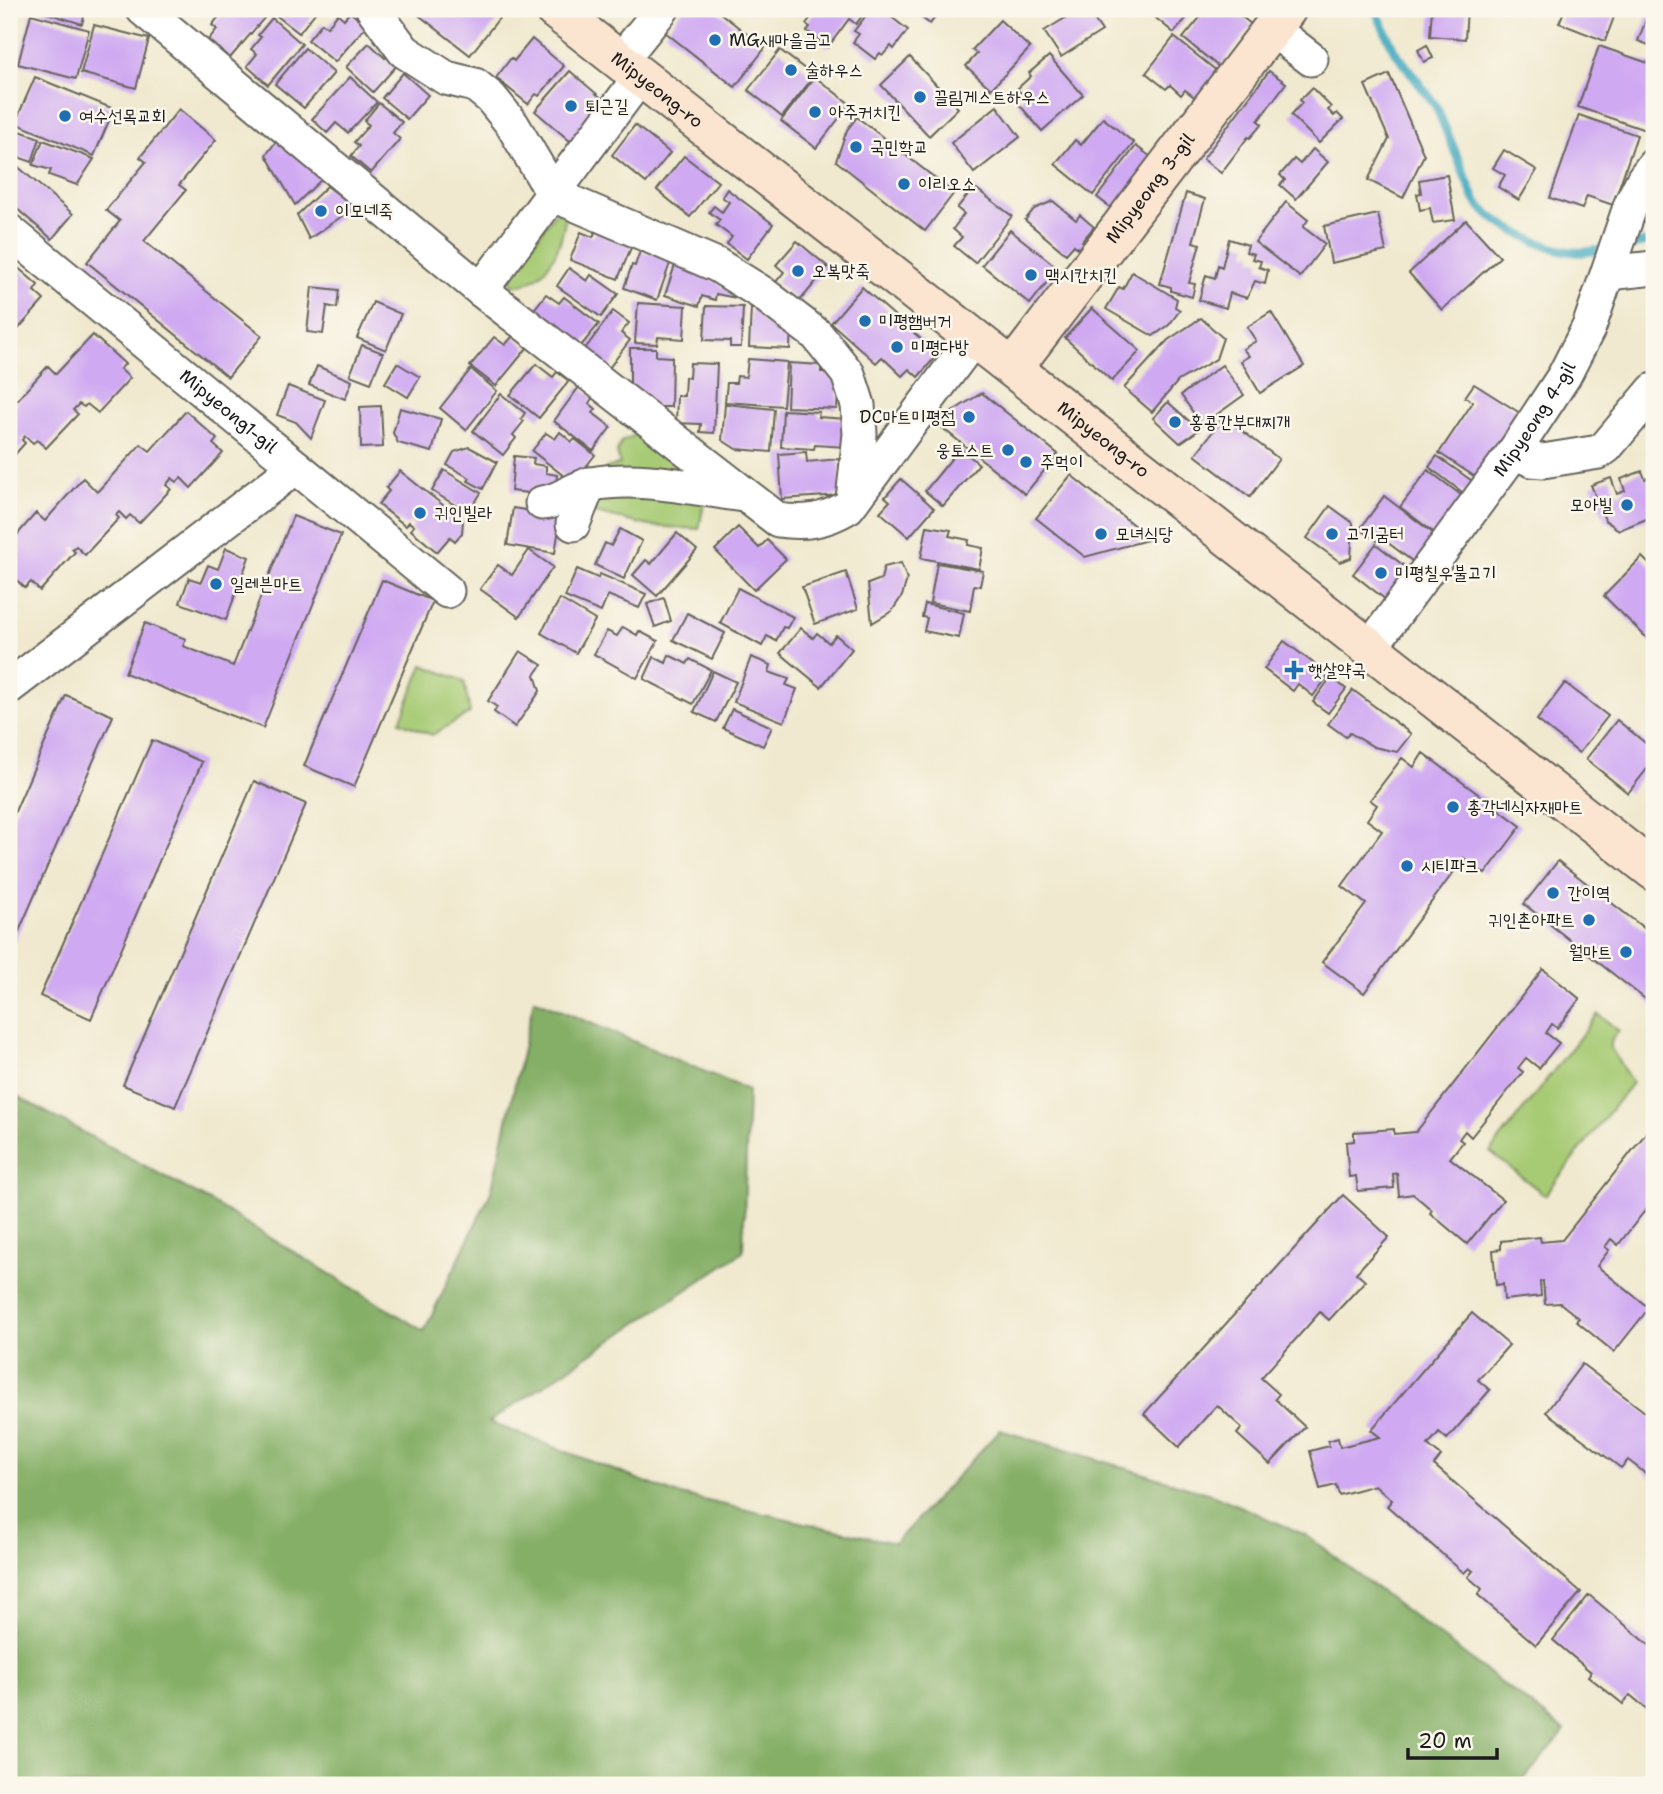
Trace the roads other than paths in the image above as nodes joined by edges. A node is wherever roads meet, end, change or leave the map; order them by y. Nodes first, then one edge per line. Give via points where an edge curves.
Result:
1 (143, 9) edge
2 (373, 9) edge
3 (554, 9) edge
4 (662, 9) edge
5 (1279, 19) edge
6 (1311, 59) dead end
7 (630, 69) junction
8 (1654, 165) edge
9 (554, 195) junction
10 (9, 231) edge
11 (1610, 268) junction
12 (1654, 268) edge
13 (481, 290) junction
14 (974, 338) junction
15 (1013, 368) junction
16 (1654, 390) edge
17 (1514, 452) junction
18 (296, 467) junction
19 (589, 484) junction
20 (746, 496) junction
21 (853, 500) junction
22 (542, 503) dead end
23 (573, 524) dead end
24 (447, 591) dead end
25 (1370, 648) junction
26 (9, 687) edge
27 (1654, 871) edge

1 - 13 street
2 - 9 street via 404,51 446,78 475,85 491,97
3 - 7 street, Mipyeong-ro
4 - 7 street
5 - 6 street
5 - 15 street, Mipyeong 3-gil
7 - 9 street
7 - 14 street, Mipyeong-ro
8 - 11 street, Mipyeong 4-gil via 1631,204
9 - 13 street
9 - 21 street via 718,265 817,335 848,374 858,405 860,434
10 - 18 street, Mipyeong1-gil
11 - 12 street
11 - 17 street, Mipyeong 4-gil via 1577,353
13 - 20 street
14 - 15 street, Mipyeong-ro
14 - 21 street
15 - 25 street, Mipyeong-ro
16 - 17 street via 1599,452 1543,461
17 - 25 street, Mipyeong 4-gil
18 - 24 street, Mipyeong1-gil
18 - 26 street
19 - 20 street via 628,480
19 - 22 street
19 - 23 street
20 - 21 street via 778,520 797,523 831,517
25 - 27 street, Mipyeong-ro

